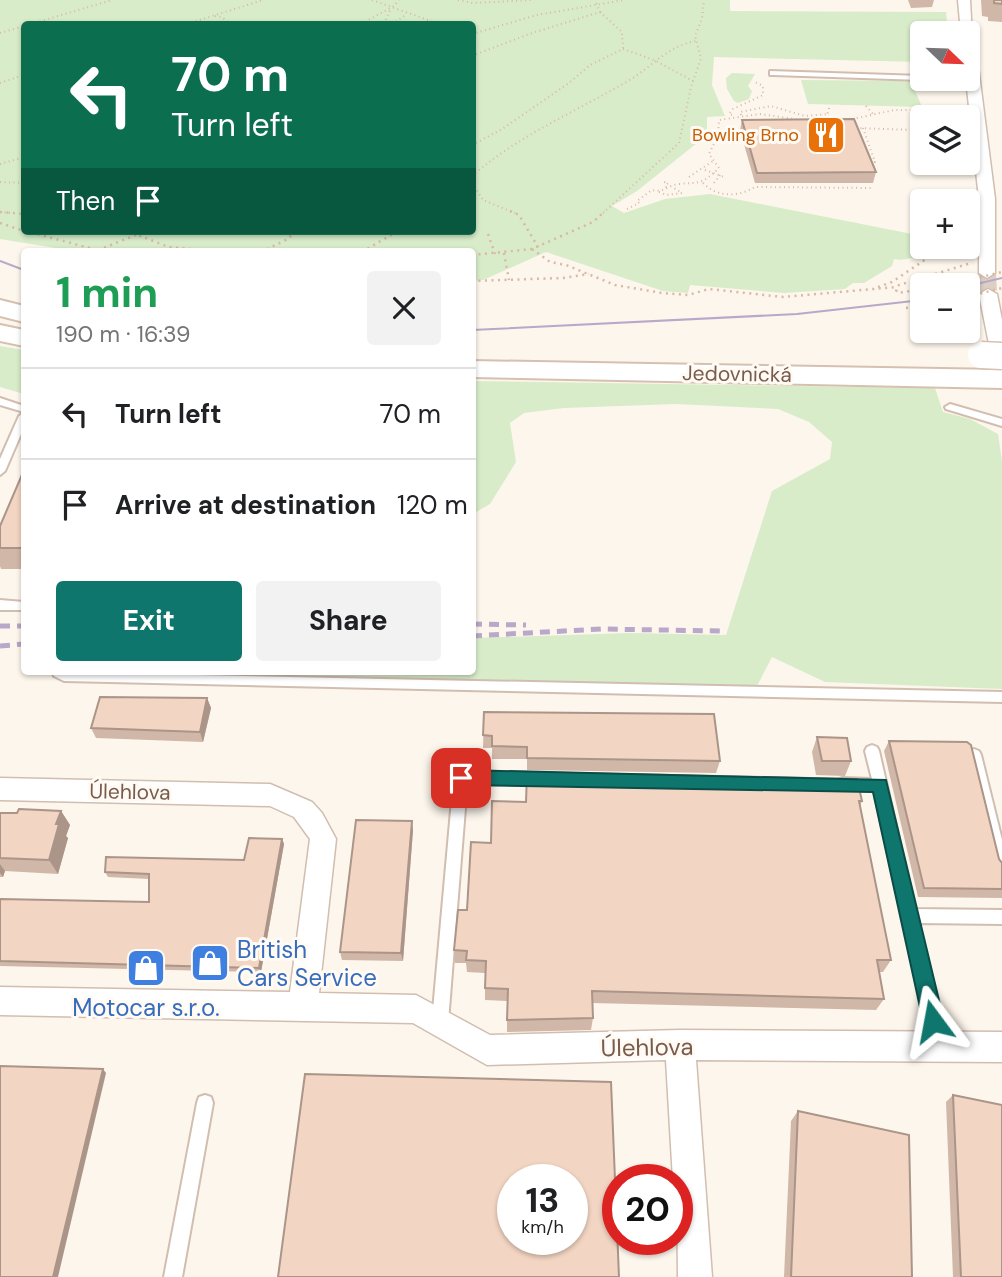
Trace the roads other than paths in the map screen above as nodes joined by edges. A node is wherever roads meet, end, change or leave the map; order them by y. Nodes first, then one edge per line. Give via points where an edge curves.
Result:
1 (964, 0) edge
2 (966, 21) edge
3 (773, 73) dead end
4 (910, 78) edge
5 (973, 91) edge
6 (987, 273) tunnel mouth
7 (988, 292) tunnel mouth
8 (0, 309) edge
9 (21, 313) edge
10 (998, 321) edge
11 (0, 333) edge
12 (21, 337) edge
13 (476, 346) edge
14 (994, 363) edge
15 (476, 369) edge
16 (0, 401) edge
17 (950, 407) dead end
18 (21, 408) edge
19 (21, 423) edge
20 (1002, 424) edge
21 (0, 471) edge
22 (0, 605) edge
23 (21, 606) edge
24 (62, 675) edge
25 (1002, 696) edge
26 (872, 751) dead end
27 (974, 755) edge
28 (559, 779) edge
29 (824, 784) edge
30 (880, 785) junction
31 (0, 789) edge
32 (1002, 868) edge
33 (910, 916) junction
34 (1002, 917) edge
35 (0, 1001) edge
36 (303, 1006) junction
37 (440, 1023) junction
38 (680, 1045) junction
39 (939, 1047) junction
40 (1002, 1048) edge
41 (205, 1103) dead end
42 (173, 1277) edge
43 (695, 1277) edge

1 - 2 street
3 - 4 lane
5 - 6 street via 988,200
7 - 10 street
8 - 9 main road
10 - 14 street
11 - 12 main road
13 - 14 main road, Jedovnická
14 - 15 main road, Jedovnická
16 - 18 lane
17 - 20 lane
19 - 21 lane
22 - 23 lane
24 - 25 lane
26 - 30 lane
27 - 32 lane
28 - 37 lane via 461,778
29 - 30 lane
30 - 33 lane
31 - 36 street, Úlehlova via 270,795 296,804 313,817 323,839
33 - 34 lane
33 - 39 lane
35 - 36 street, Úlehlova
36 - 37 street, Úlehlova via 416,1009
37 - 38 street, Úlehlova via 487,1050
38 - 39 street, Úlehlova
38 - 43 street
39 - 40 street, Úlehlova
41 - 42 lane

